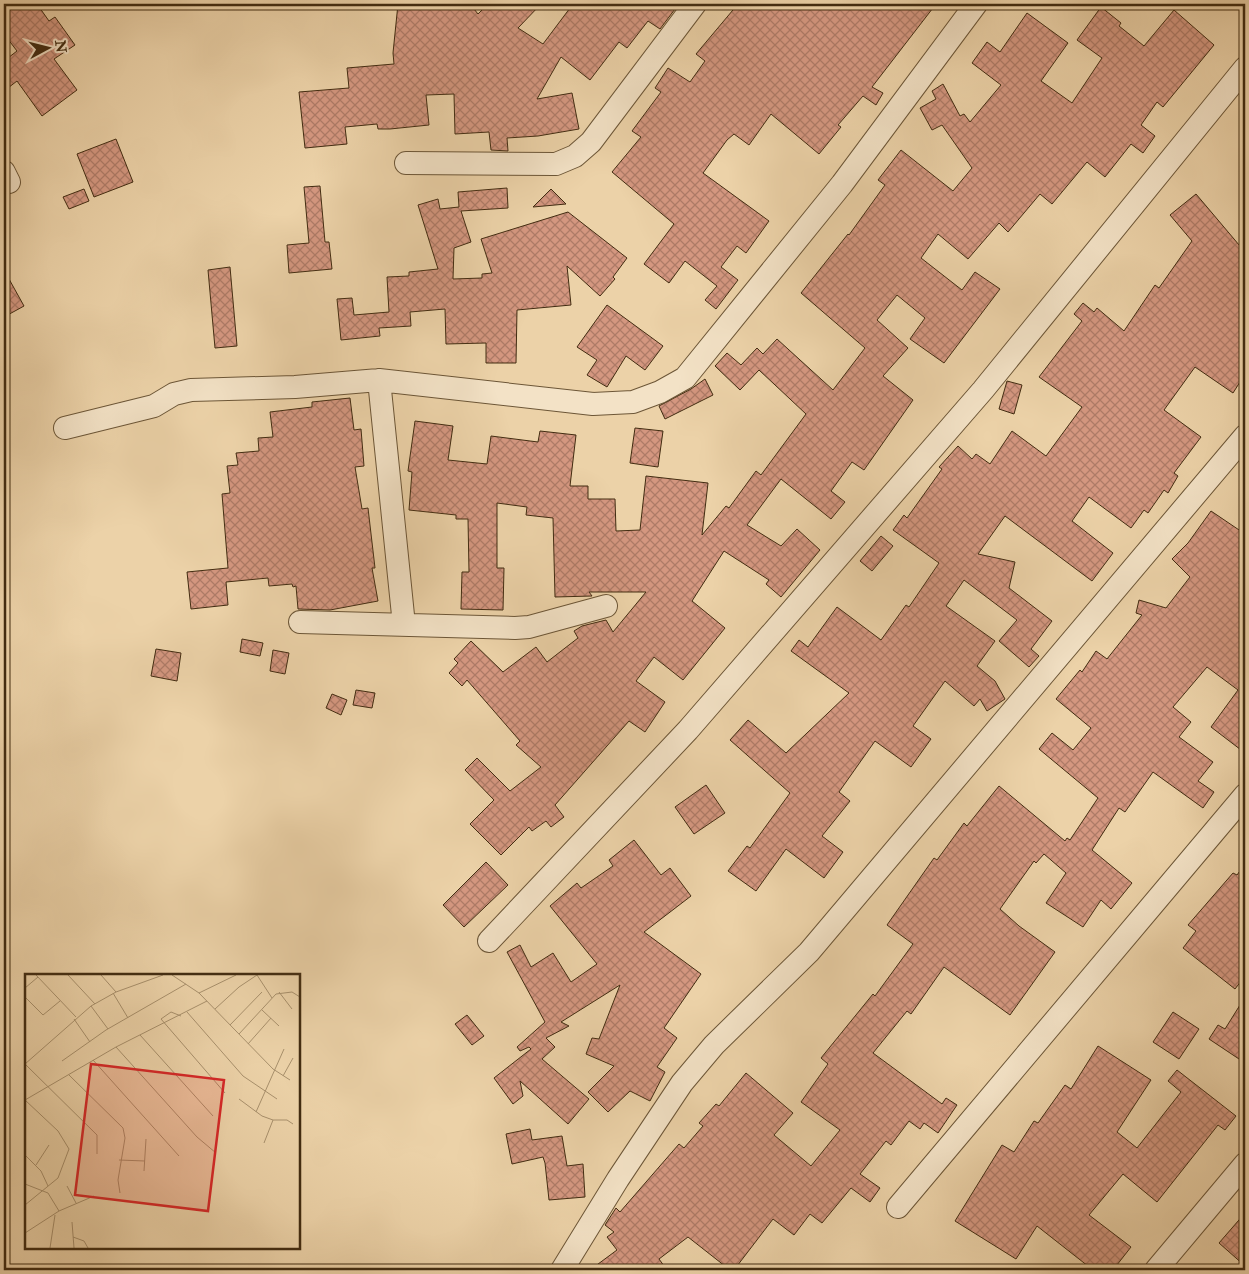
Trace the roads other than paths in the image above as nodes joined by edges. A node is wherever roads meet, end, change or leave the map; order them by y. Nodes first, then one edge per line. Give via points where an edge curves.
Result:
1 (695, 4) edge
2 (976, 4) edge
3 (1245, 68) edge
4 (406, 163) dead end
5 (379, 380) junction
6 (65, 428) dead end
7 (1245, 436) edge
8 (606, 606) dead end
9 (300, 622) dead end
10 (404, 625) junction
11 (1245, 795) edge
12 (489, 941) dead end
13 (1245, 1164) edge
14 (898, 1207) dead end
15 (562, 1270) edge
16 (1156, 1270) edge

1 - 4 street via 591,142 575,156 556,164
2 - 5 street via 842,184 685,378 633,402 593,404
3 - 12 street via 983,390 702,715
5 - 6 street via 295,387 192,390 174,394 154,406
5 - 10 street
7 - 15 street via 809,952 714,1045 682,1083
8 - 10 street via 529,627
9 - 10 street
11 - 14 street
13 - 16 street

